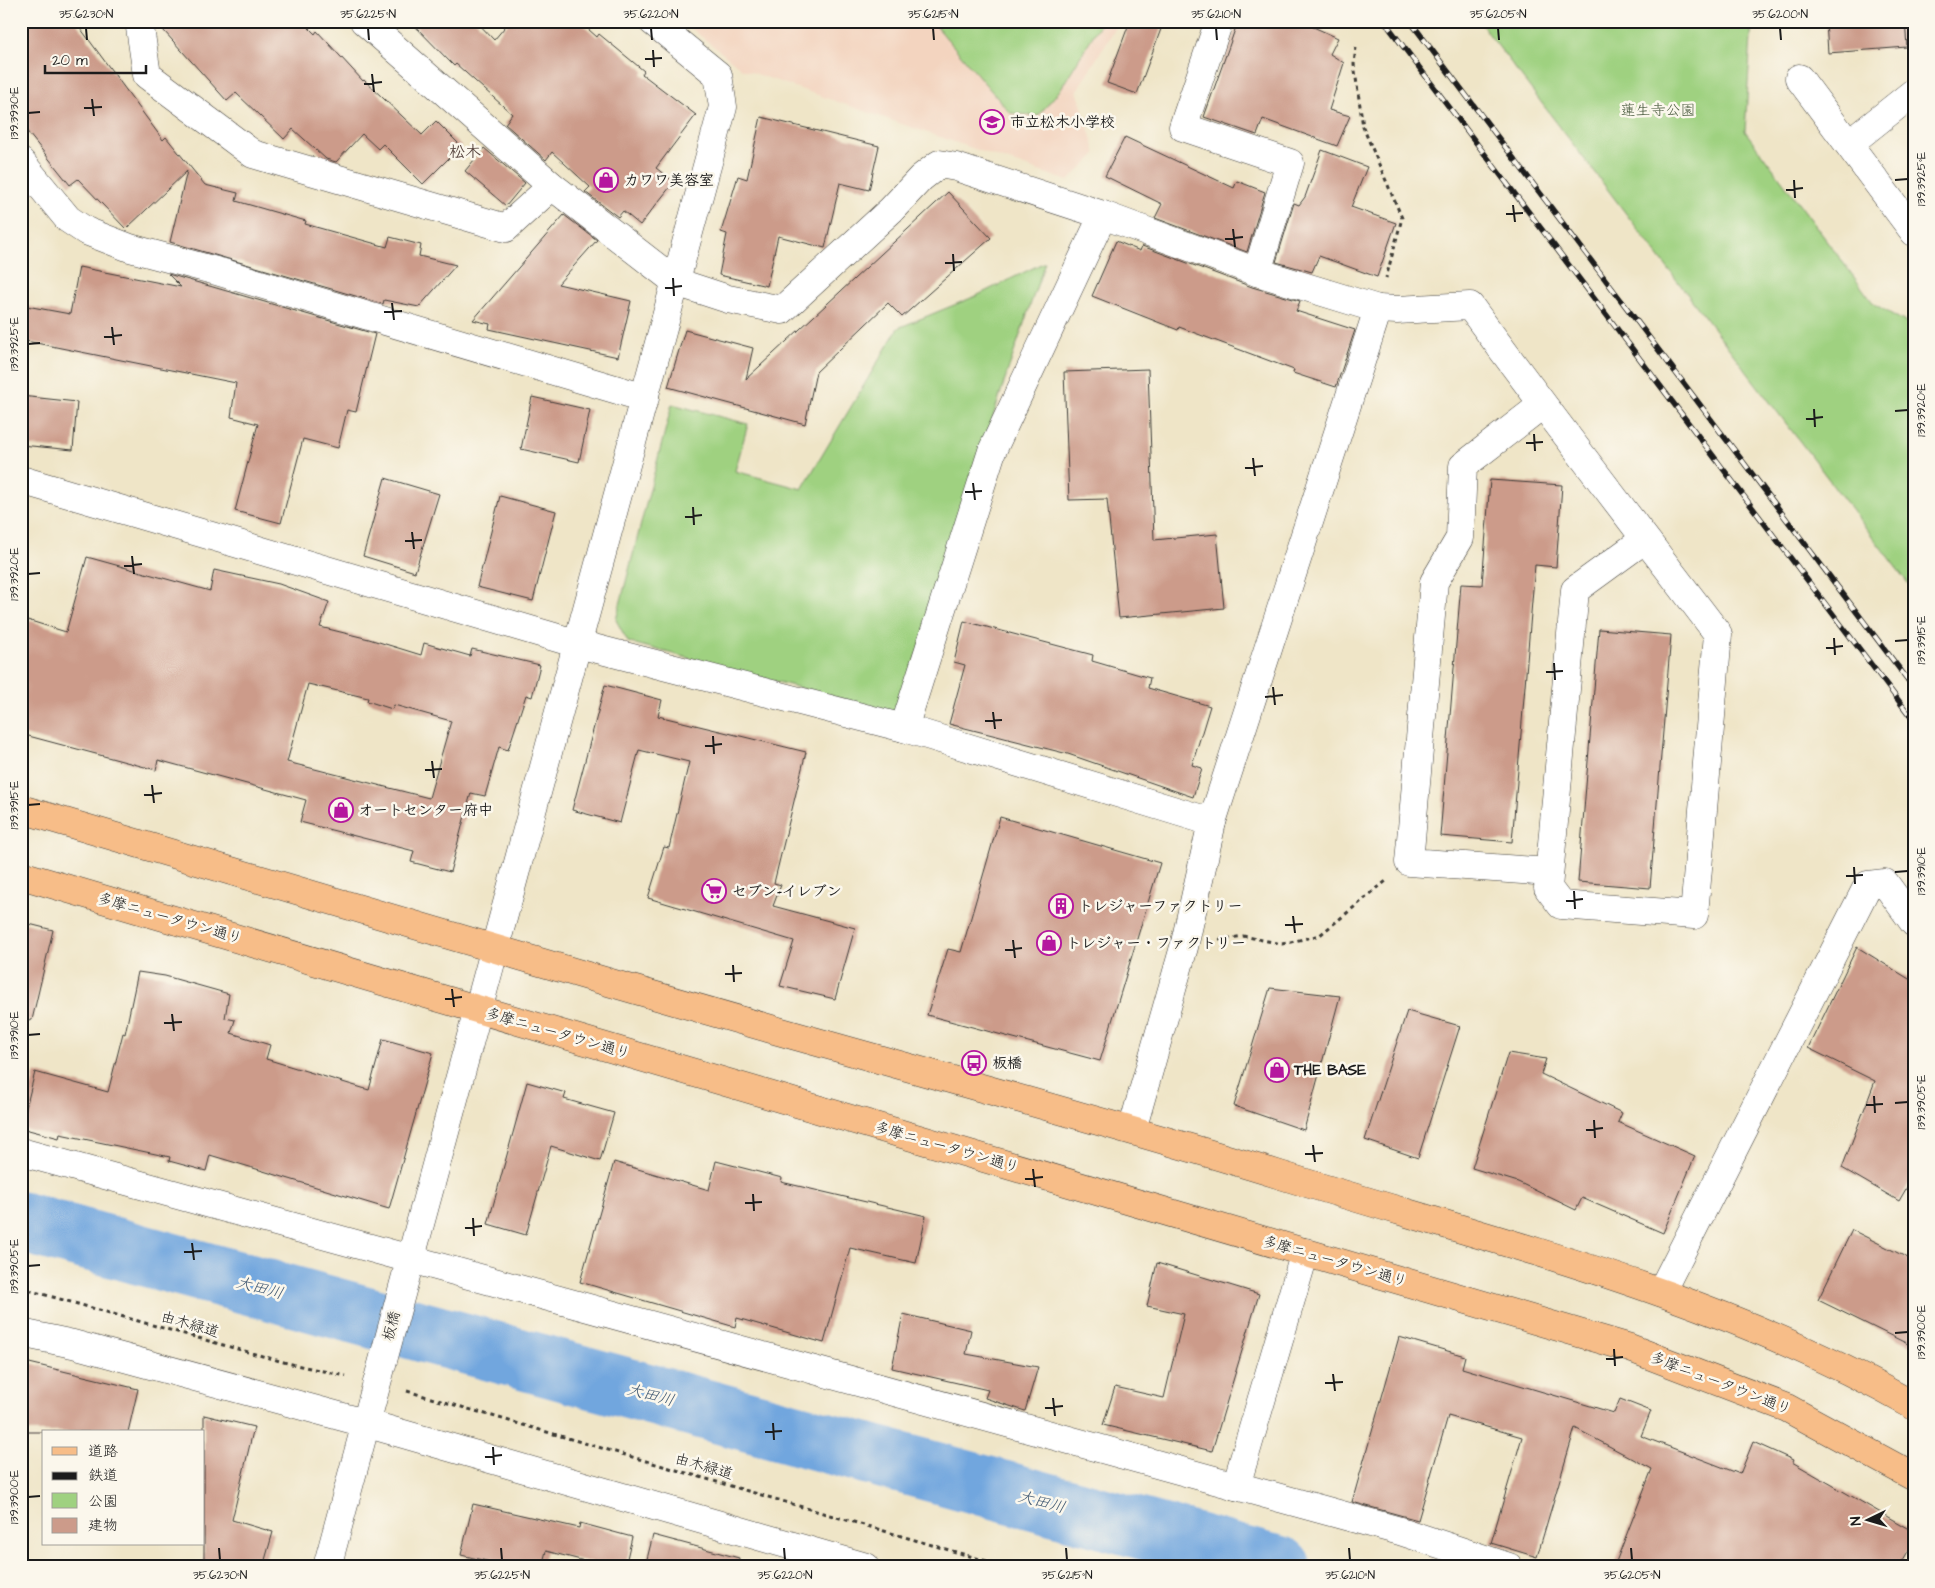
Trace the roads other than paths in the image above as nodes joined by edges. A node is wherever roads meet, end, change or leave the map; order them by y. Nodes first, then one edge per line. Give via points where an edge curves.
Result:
1 (139, 21) edge
2 (364, 21) edge
3 (652, 21) edge
4 (1219, 21) edge
5 (1799, 78) dead end
6 (1914, 92) edge
7 (1850, 143) junction
8 (21, 162) edge
9 (552, 186) junction
10 (1103, 215) junction
11 (1914, 232) edge
12 (1257, 272) junction
13 (676, 282) junction
14 (1378, 308) junction
15 (645, 398) junction
16 (1542, 405) junction
17 (21, 480) edge
18 (1645, 539) junction
19 (578, 644) junction
20 (904, 728) junction
21 (21, 809) edge
22 (1212, 822) junction
23 (1549, 872) junction
24 (21, 874) edge
25 (1914, 923) edge
26 (496, 948) junction
27 (479, 1010) junction
28 (1132, 1130) junction
29 (21, 1152) edge
30 (1305, 1252) junction
31 (409, 1260) junction
32 (1661, 1292) junction
33 (21, 1332) edge
34 (1914, 1406) edge
35 (365, 1423) junction
36 (1914, 1477) edge
37 (1236, 1486) junction
38 (327, 1567) edge
39 (866, 1567) edge
40 (1510, 1567) edge

1 - 9 street via 147,76 253,154 506,228
2 - 9 street
3 - 13 street, 板橋 via 718,75 723,107
4 - 12 street via 1183,127 1290,163
5 - 7 street
6 - 7 street
7 - 11 street
8 - 15 street via 68,219 86,231 130,248
9 - 13 street
10 - 12 street
10 - 13 street via 939,164 782,310 728,299
10 - 20 street via 992,451
12 - 14 street
13 - 15 street, 板橋
14 - 16 street via 1470,306
14 - 22 street
15 - 19 street, 板橋
16 - 18 street
16 - 23 street via 1464,466 1460,538 1434,582 1409,862
17 - 19 street
18 - 23 street via 1575,590
18 - 23 street via 1718,634 1694,915 1561,905 1548,888
19 - 20 street
19 - 26 street, 板橋
20 - 22 street
21 - 26 main road
22 - 28 street via 1184,947
24 - 27 main road, 多摩ニュータウン通り
25 - 32 street via 1884,883 1868,886
26 - 27 street, 板橋
26 - 28 main road
27 - 30 main road, 多摩ニュータウン通り
27 - 31 street, 板橋
28 - 32 main road
29 - 31 street
30 - 36 main road, 多摩ニュータウン通り via 1630,1348 1787,1408
30 - 37 street
31 - 35 street, 板橋
31 - 37 street
32 - 34 main road via 1804,1348
33 - 35 street
35 - 38 street, 板橋
35 - 39 street
37 - 40 street via 1400,1531

